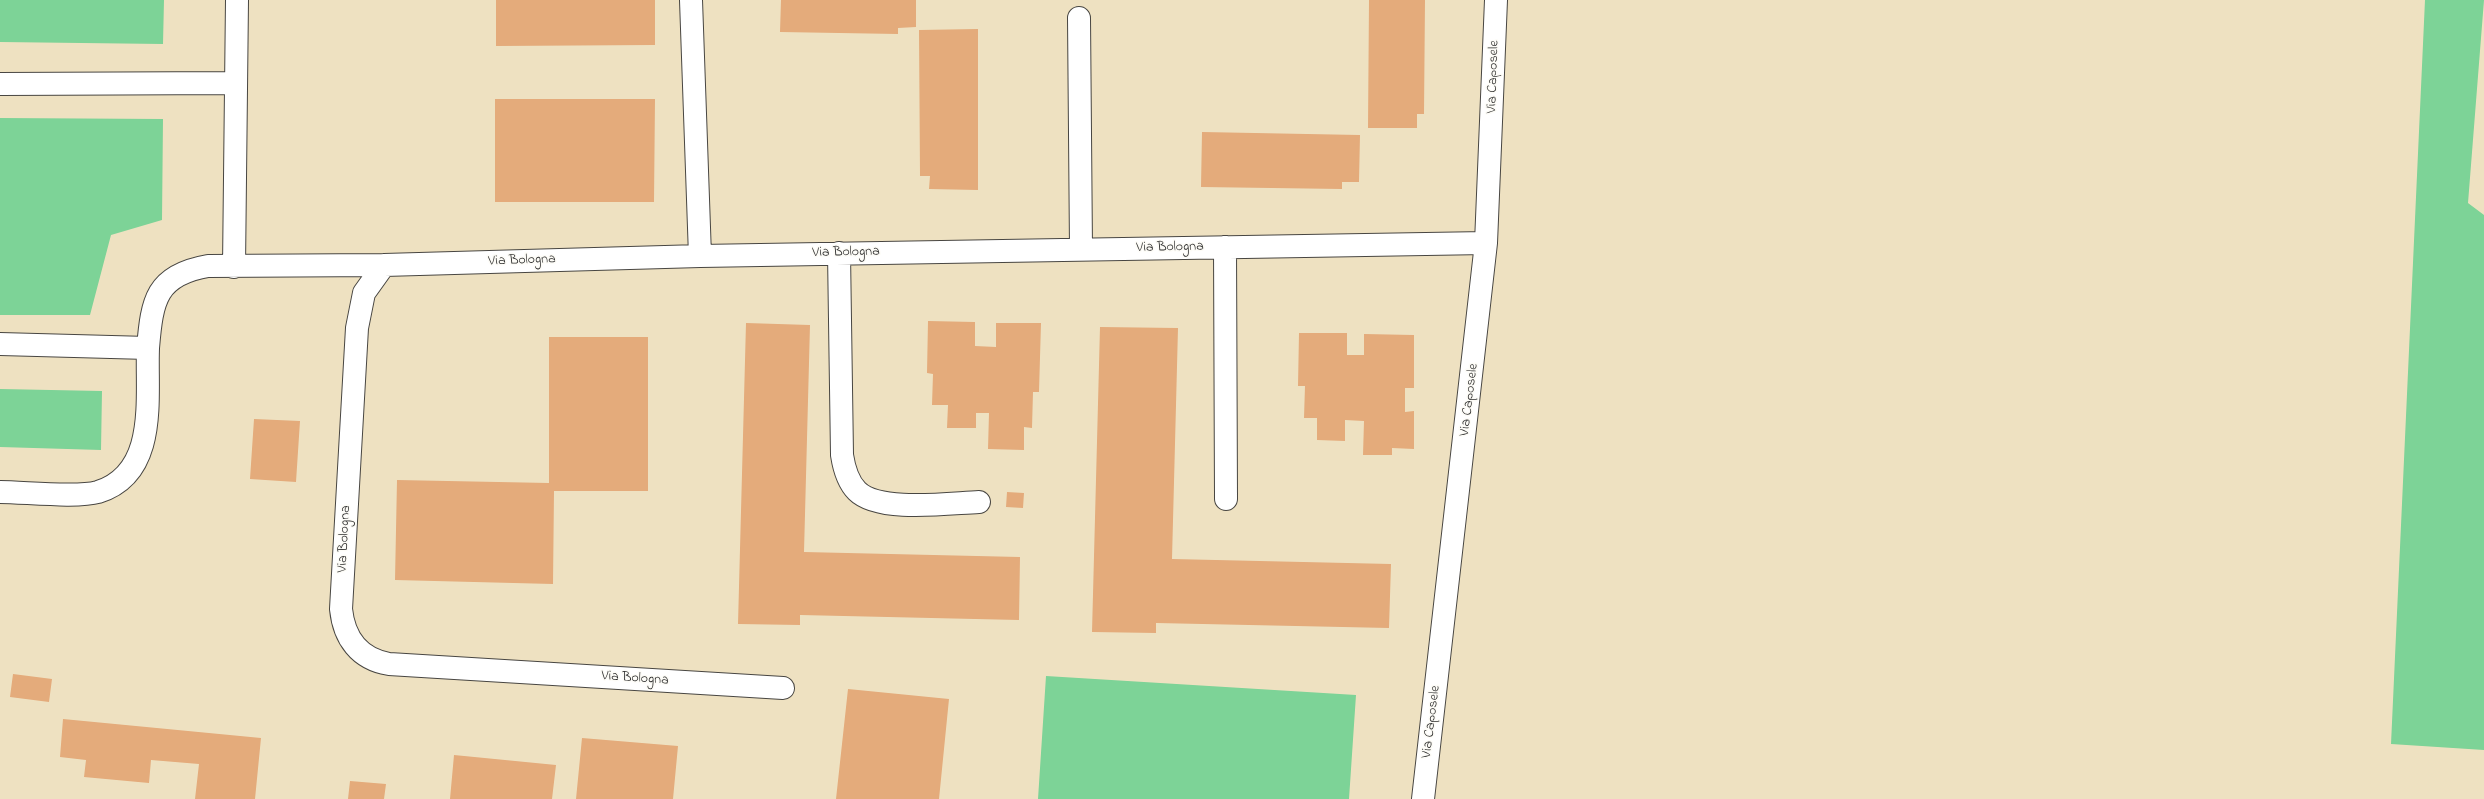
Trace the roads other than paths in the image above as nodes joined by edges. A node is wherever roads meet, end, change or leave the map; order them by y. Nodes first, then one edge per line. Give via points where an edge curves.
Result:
1 (237, 0) edge
2 (691, 0) edge
3 (1496, 0) edge
4 (1079, 18) dead end
5 (236, 83) junction
6 (0, 84) edge
7 (1486, 243) junction
8 (1225, 247) junction
9 (1081, 249) junction
10 (839, 253) junction
11 (700, 256) junction
12 (384, 265) junction
13 (234, 266) junction
14 (0, 344) edge
15 (148, 348) junction
16 (0, 492) edge
17 (1226, 499) dead end
18 (979, 502) dead end
19 (783, 688) dead end
20 (1423, 799) edge

1 - 5 street
2 - 11 street
3 - 7 street, Via Caposele
4 - 9 street
5 - 6 street
5 - 13 street
7 - 8 street, Via Bologna
7 - 20 street, Via Caposele
8 - 9 street, Via Bologna
8 - 17 street
9 - 10 street, Via Bologna
10 - 11 street, Via Bologna
10 - 18 street via 842,455 850,482 858,492 884,502
11 - 12 street, Via Bologna
12 - 13 street
12 - 19 street, Via Bologna via 364,293 357,328 342,609 347,635 355,648 378,662 389,664
13 - 15 street via 194,268 170,278 154,306
14 - 15 street
15 - 16 street via 143,447 136,463 124,477 97,492 81,494

